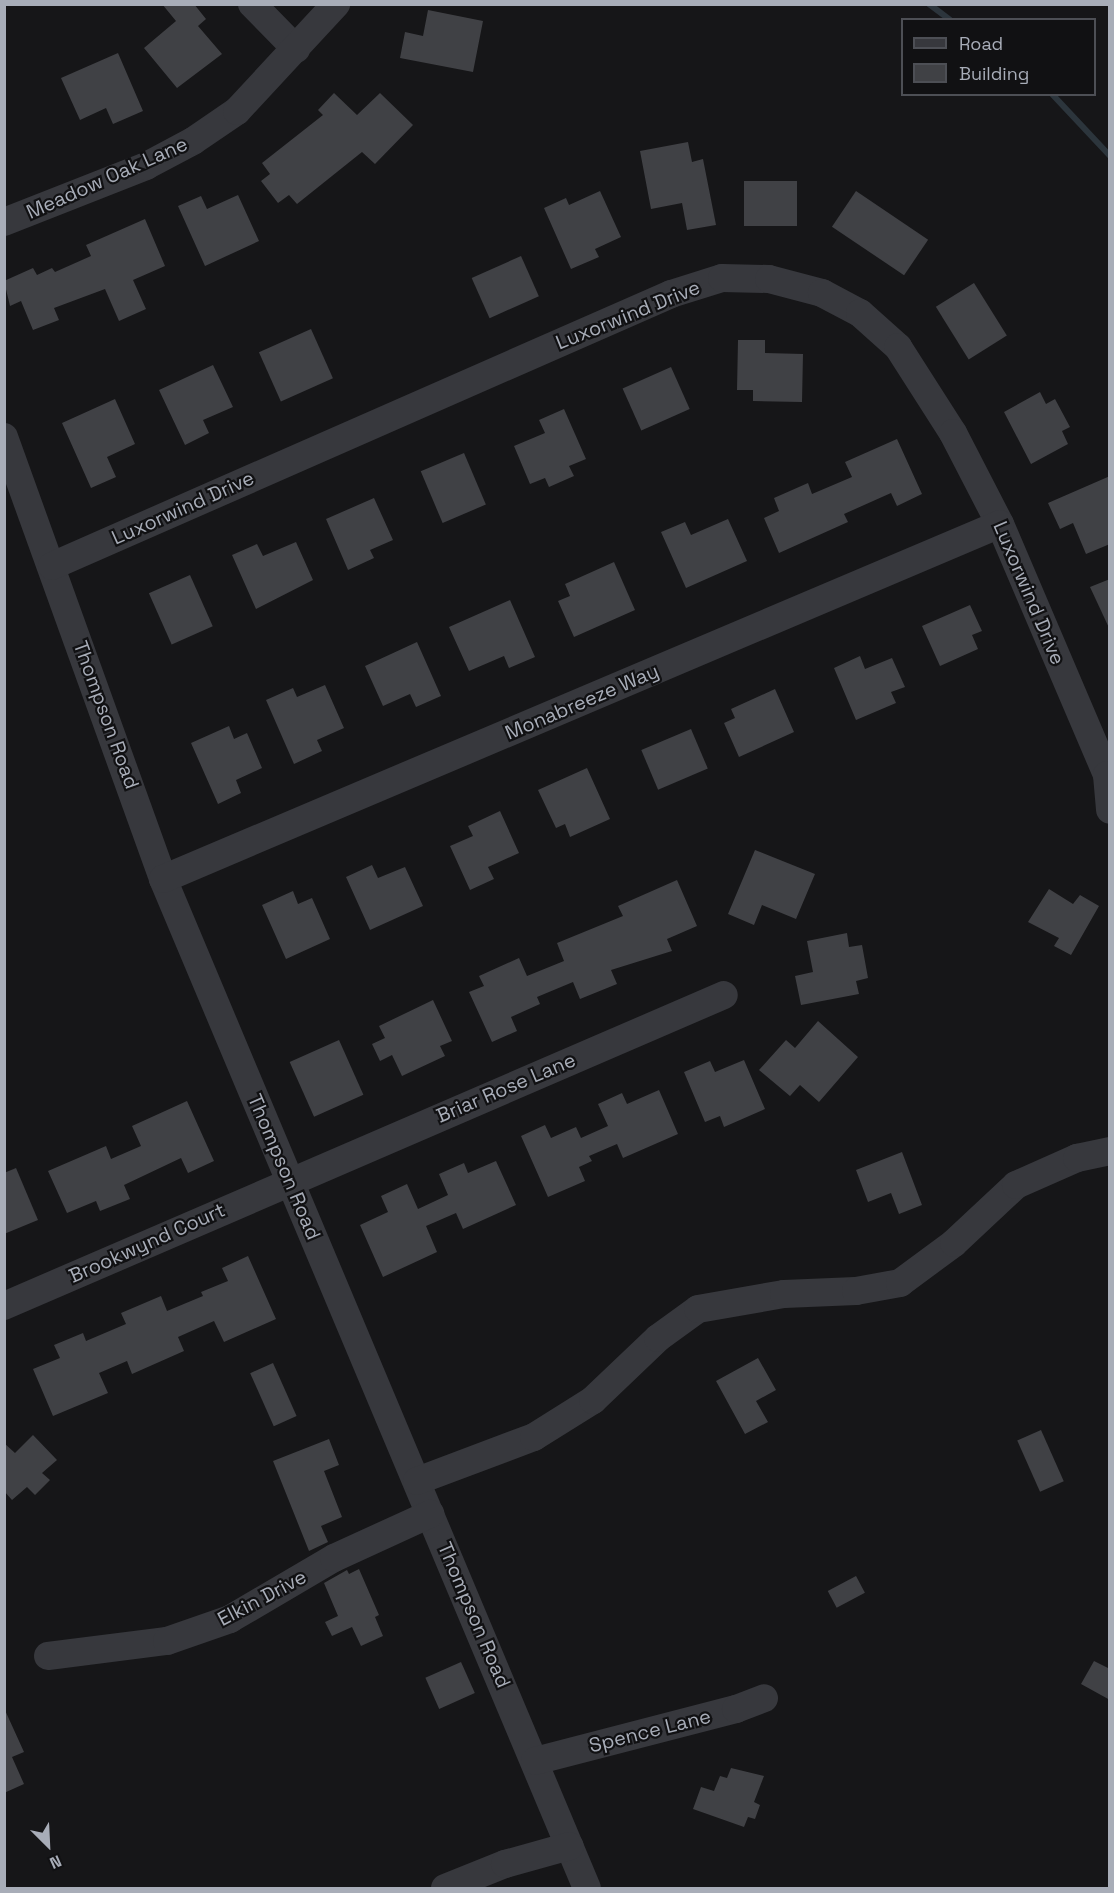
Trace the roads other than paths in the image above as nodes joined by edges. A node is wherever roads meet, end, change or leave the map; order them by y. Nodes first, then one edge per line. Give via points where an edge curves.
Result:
1 (252, 4) edge
2 (336, 4) edge
3 (296, 49) junction
4 (4, 222) edge
5 (4, 437) edge
6 (1000, 524) junction
7 (52, 566) junction
8 (1110, 810) edge
9 (163, 879) junction
10 (724, 995) dead end
11 (1110, 1151) edge
12 (289, 1181) junction
13 (4, 1306) edge
14 (417, 1481) junction
15 (430, 1514) junction
16 (48, 1656) dead end
17 (764, 1698) dead end
18 (535, 1761) junction
19 (570, 1846) junction
20 (445, 1888) edge
21 (587, 1888) edge

1 - 3 street
2 - 3 street, Meadow Oak Lane
3 - 4 street, Meadow Oak Lane via 237,111 193,141 146,166
5 - 7 street, Thompson Road
6 - 7 street, Luxorwind Drive via 953,433 898,347 860,313 822,293 769,279 722,278 629,312
6 - 8 street, Luxorwind Drive via 1107,775
6 - 9 street, Monabreeze Way
7 - 9 street, Thompson Road
9 - 12 street, Thompson Road
10 - 12 street, Briar Rose Lane
11 - 14 street via 1077,1158 1016,1185 954,1243 900,1283 856,1292 784,1294 698,1310 658,1338 593,1401 534,1437
12 - 13 street, Brookwynd Court
12 - 14 street, Thompson Road
14 - 15 street, Thompson Road
15 - 16 street, Elkin Drive via 334,1558 230,1619 167,1641
15 - 18 street, Thompson Road
17 - 18 street, Spence Lane
18 - 19 street, Thompson Road
19 - 20 street via 505,1864
19 - 21 street, Thompson Road

